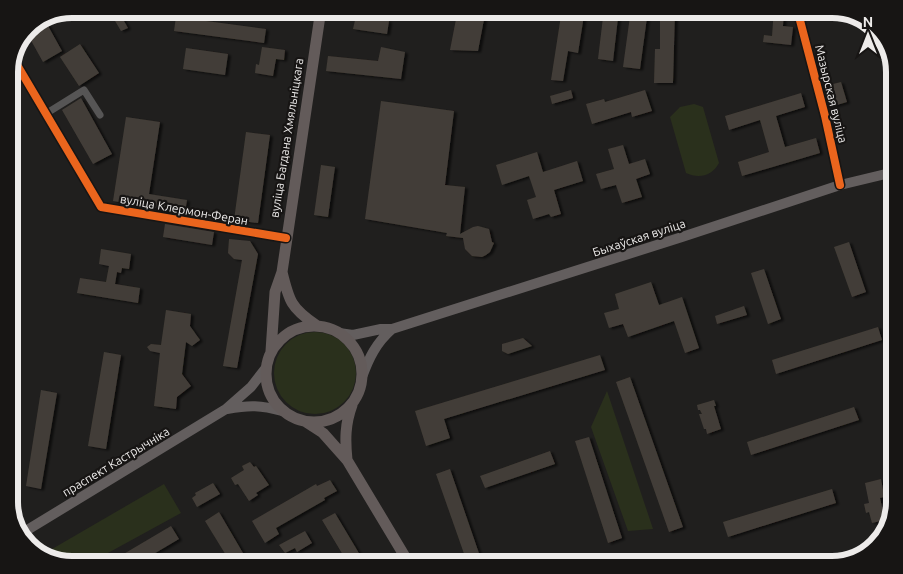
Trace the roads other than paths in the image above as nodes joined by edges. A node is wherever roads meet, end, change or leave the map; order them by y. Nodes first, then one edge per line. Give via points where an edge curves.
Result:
1 (320, 18) edge
2 (799, 18) edge
3 (18, 66) edge
4 (47, 113) junction
5 (100, 115) dead end
6 (886, 174) edge
7 (840, 185) junction
8 (286, 238) junction
9 (282, 272) junction
10 (316, 325) junction
11 (392, 330) junction
12 (339, 333) junction
13 (270, 351) junction
14 (265, 369) junction
15 (362, 377) junction
16 (353, 403) junction
17 (226, 409) junction
18 (282, 411) junction
19 (306, 422) junction
20 (348, 460) junction
21 (26, 531) edge
22 (405, 556) edge

1 - 8 main road, вуліца Багдана Хмяльніцкага
2 - 7 street, Мазырская вуліца
3 - 4 street, вуліца Клермон-Феран
4 - 5 street via 84,90
4 - 8 street, вуліца Клермон-Феран via 101,207
6 - 7 main road, Быхаўская вуліца
7 - 11 main road, Быхаўская вуліца
8 - 9 main road, вуліца Багдана Хмяльніцкага
9 - 10 main road, вуліца Багдана Хмяльніцкага via 291,303
9 - 13 main road, вуліца Багдана Хмяльніцкага via 275,292
10 - 12 main road
10 - 13 main road via 298,328 282,337
11 - 12 main road, Быхаўская вуліца via 353,335
11 - 15 main road, Быхаўская вуліца via 371,353
12 - 15 main road via 352,344 360,360
13 - 14 main road
14 - 17 main road, праспект Кастрычніка via 251,387
14 - 18 main road via 266,385
15 - 16 main road
16 - 19 main road via 340,415 323,422
16 - 20 main road via 345,440
17 - 18 main road, праспект Кастрычніка via 250,405
17 - 21 main road, праспект Кастрычніка
18 - 19 main road
19 - 20 main road via 323,433
20 - 22 main road

